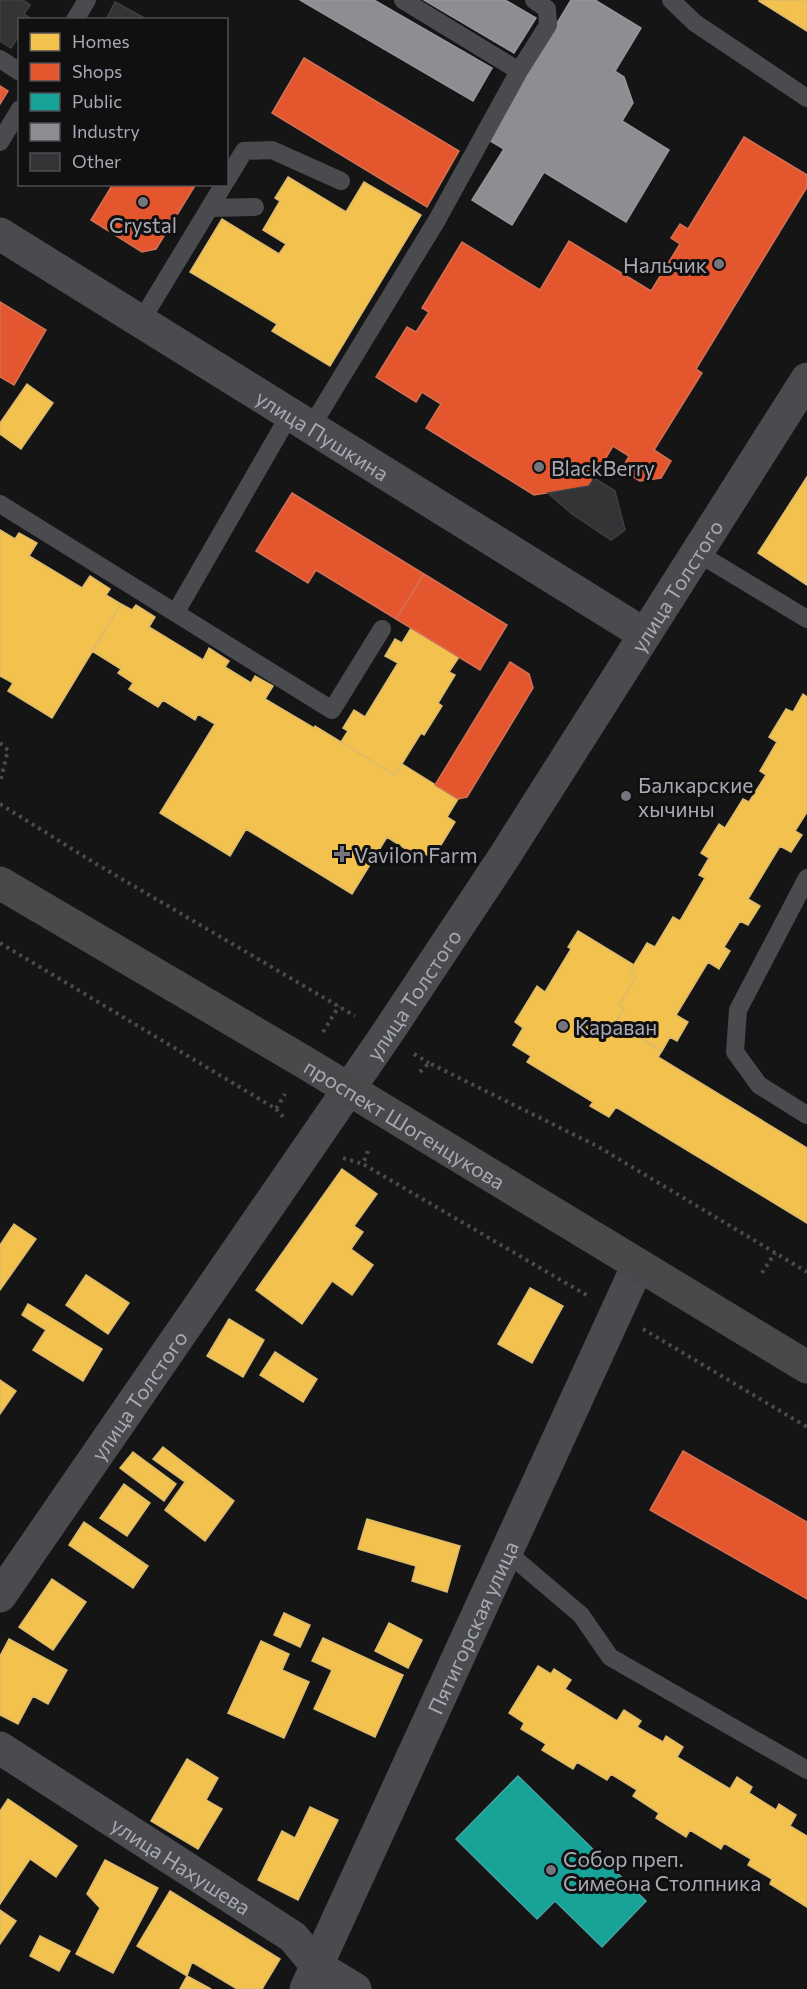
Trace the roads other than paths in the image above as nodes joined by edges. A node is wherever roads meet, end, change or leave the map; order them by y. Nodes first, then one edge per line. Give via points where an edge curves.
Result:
1 (87, 0) edge
2 (403, 0) edge
3 (534, 0) edge
4 (671, 0) edge
5 (76, 18) edge
6 (0, 59) edge
7 (18, 71) edge
8 (519, 71) junction
9 (807, 98) edge
10 (18, 112) edge
11 (0, 142) edge
12 (228, 178) edge
13 (341, 181) dead end
14 (223, 186) edge
15 (255, 207) dead end
16 (211, 208) junction
17 (0, 234) edge
18 (141, 321) junction
19 (807, 379) edge
20 (300, 420) junction
21 (0, 504) edge
22 (696, 552) junction
23 (176, 612) junction
24 (807, 620) edge
25 (382, 629) dead end
26 (644, 634) junction
27 (807, 878) edge
28 (3, 892) edge
29 (349, 1090) junction
30 (807, 1115) edge
31 (638, 1265) junction
32 (807, 1366) edge
33 (507, 1552) junction
34 (0, 1596) edge
35 (0, 1748) edge
36 (807, 1770) edge
37 (311, 1977) edge
38 (355, 1989) edge

1 - 5 lane
2 - 8 lane
3 - 8 lane via 548,9 548,25
4 - 9 lane via 695,23
6 - 7 lane
8 - 20 lane via 437,220
10 - 11 lane
12 - 13 lane via 244,151 272,150
14 - 16 lane
15 - 16 lane
16 - 18 lane
17 - 18 street, улица Пушкина
18 - 20 street, улица Пушкина
19 - 22 street, улица Толстого
20 - 23 lane
20 - 26 street, улица Пушкина
21 - 23 lane
22 - 24 lane
22 - 26 street, улица Толстого
23 - 25 lane via 332,710
26 - 29 street, улица Толстого via 498,867
27 - 30 lane via 738,1010 735,1052 759,1085
28 - 29 main road, проспект Шогенцукова
29 - 31 main road, проспект Шогенцукова
29 - 34 street, улица Толстого
31 - 32 main road, проспект Шогенцукова
31 - 33 street, Пятигорская улица
33 - 36 lane via 581,1615 610,1657
33 - 37 street, Пятигорская улица
35 - 37 street, улица Нахушева via 293,1937
37 - 38 street, улица Нахушева

